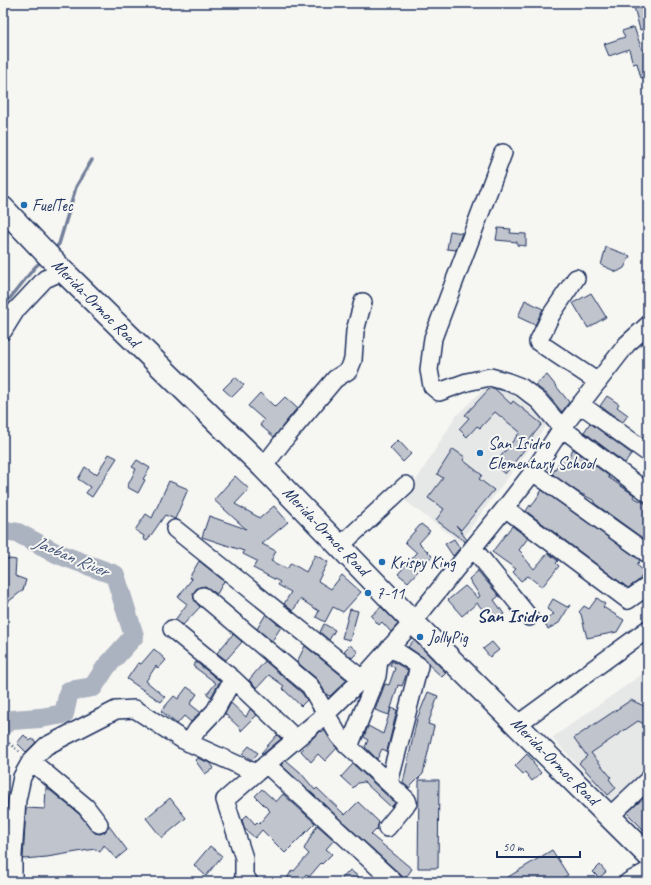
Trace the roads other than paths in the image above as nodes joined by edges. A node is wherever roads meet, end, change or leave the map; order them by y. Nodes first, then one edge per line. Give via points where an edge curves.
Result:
1 (503, 153) dead end
2 (3, 208) edge
3 (60, 268) junction
4 (576, 278) dead end
5 (363, 302) dead end
6 (648, 325) edge
7 (3, 331) edge
8 (598, 382) junction
9 (580, 404) junction
10 (562, 428) junction
11 (648, 453) edge
12 (263, 466) junction
13 (533, 472) junction
14 (406, 485) dead end
15 (648, 493) edge
16 (505, 508) junction
17 (175, 529) dead end
18 (340, 546) junction
19 (473, 548) junction
20 (648, 554) edge
21 (648, 586) edge
22 (203, 596) dead end
23 (529, 617) dead end
24 (413, 622) junction
25 (172, 629) dead end
26 (648, 629) edge
27 (390, 647) junction
28 (379, 660) junction
29 (233, 679) junction
30 (362, 679) junction
31 (327, 713) junction
32 (518, 724) junction
33 (296, 739) junction
34 (189, 743) junction
35 (350, 748) junction
36 (31, 760) junction
37 (261, 769) junction
38 (648, 780) edge
39 (389, 783) junction
40 (610, 816) junction
41 (99, 824) dead end
42 (386, 828) dead end
43 (648, 855) edge
44 (648, 871) edge
45 (13, 882) edge
46 (249, 882) edge
47 (394, 882) edge
48 (628, 882) edge

1 - 10 street via 433,338 429,370 432,386 439,392 490,377 508,382 521,387 539,401
2 - 3 highway, Merida-Ormoc Road
3 - 7 street via 45,278 16,310
3 - 12 highway, Merida-Ormoc Road
4 - 8 street via 551,316 538,342
5 - 12 street via 349,370 335,379
6 - 8 street via 627,344
8 - 9 street
9 - 10 street
9 - 11 street
10 - 13 street
10 - 15 street
12 - 18 highway, Merida-Ormoc Road
13 - 16 street
13 - 20 street
14 - 18 street
16 - 19 street
16 - 21 street via 628,600
17 - 30 street
18 - 24 highway, Merida-Ormoc Road
19 - 23 street
19 - 24 street
22 - 31 street via 310,686
24 - 27 street
24 - 32 highway, Merida-Ormoc Road
25 - 29 street
26 - 32 street
27 - 28 street
27 - 39 street via 419,666
28 - 30 street
28 - 35 street via 377,676
29 - 33 street
29 - 34 street via 215,711
30 - 31 street
31 - 33 street
31 - 35 street
32 - 40 highway, Merida-Ormoc Road
33 - 37 street
34 - 36 street via 135,709 116,710 46,746
34 - 37 street
35 - 39 street
36 - 41 street via 86,807
36 - 45 street via 22,777 17,800
37 - 46 street via 225,800 244,858 244,875
37 - 47 street
38 - 40 street
39 - 42 street via 408,803
40 - 43 highway, Merida-Ormoc Road
44 - 48 street

